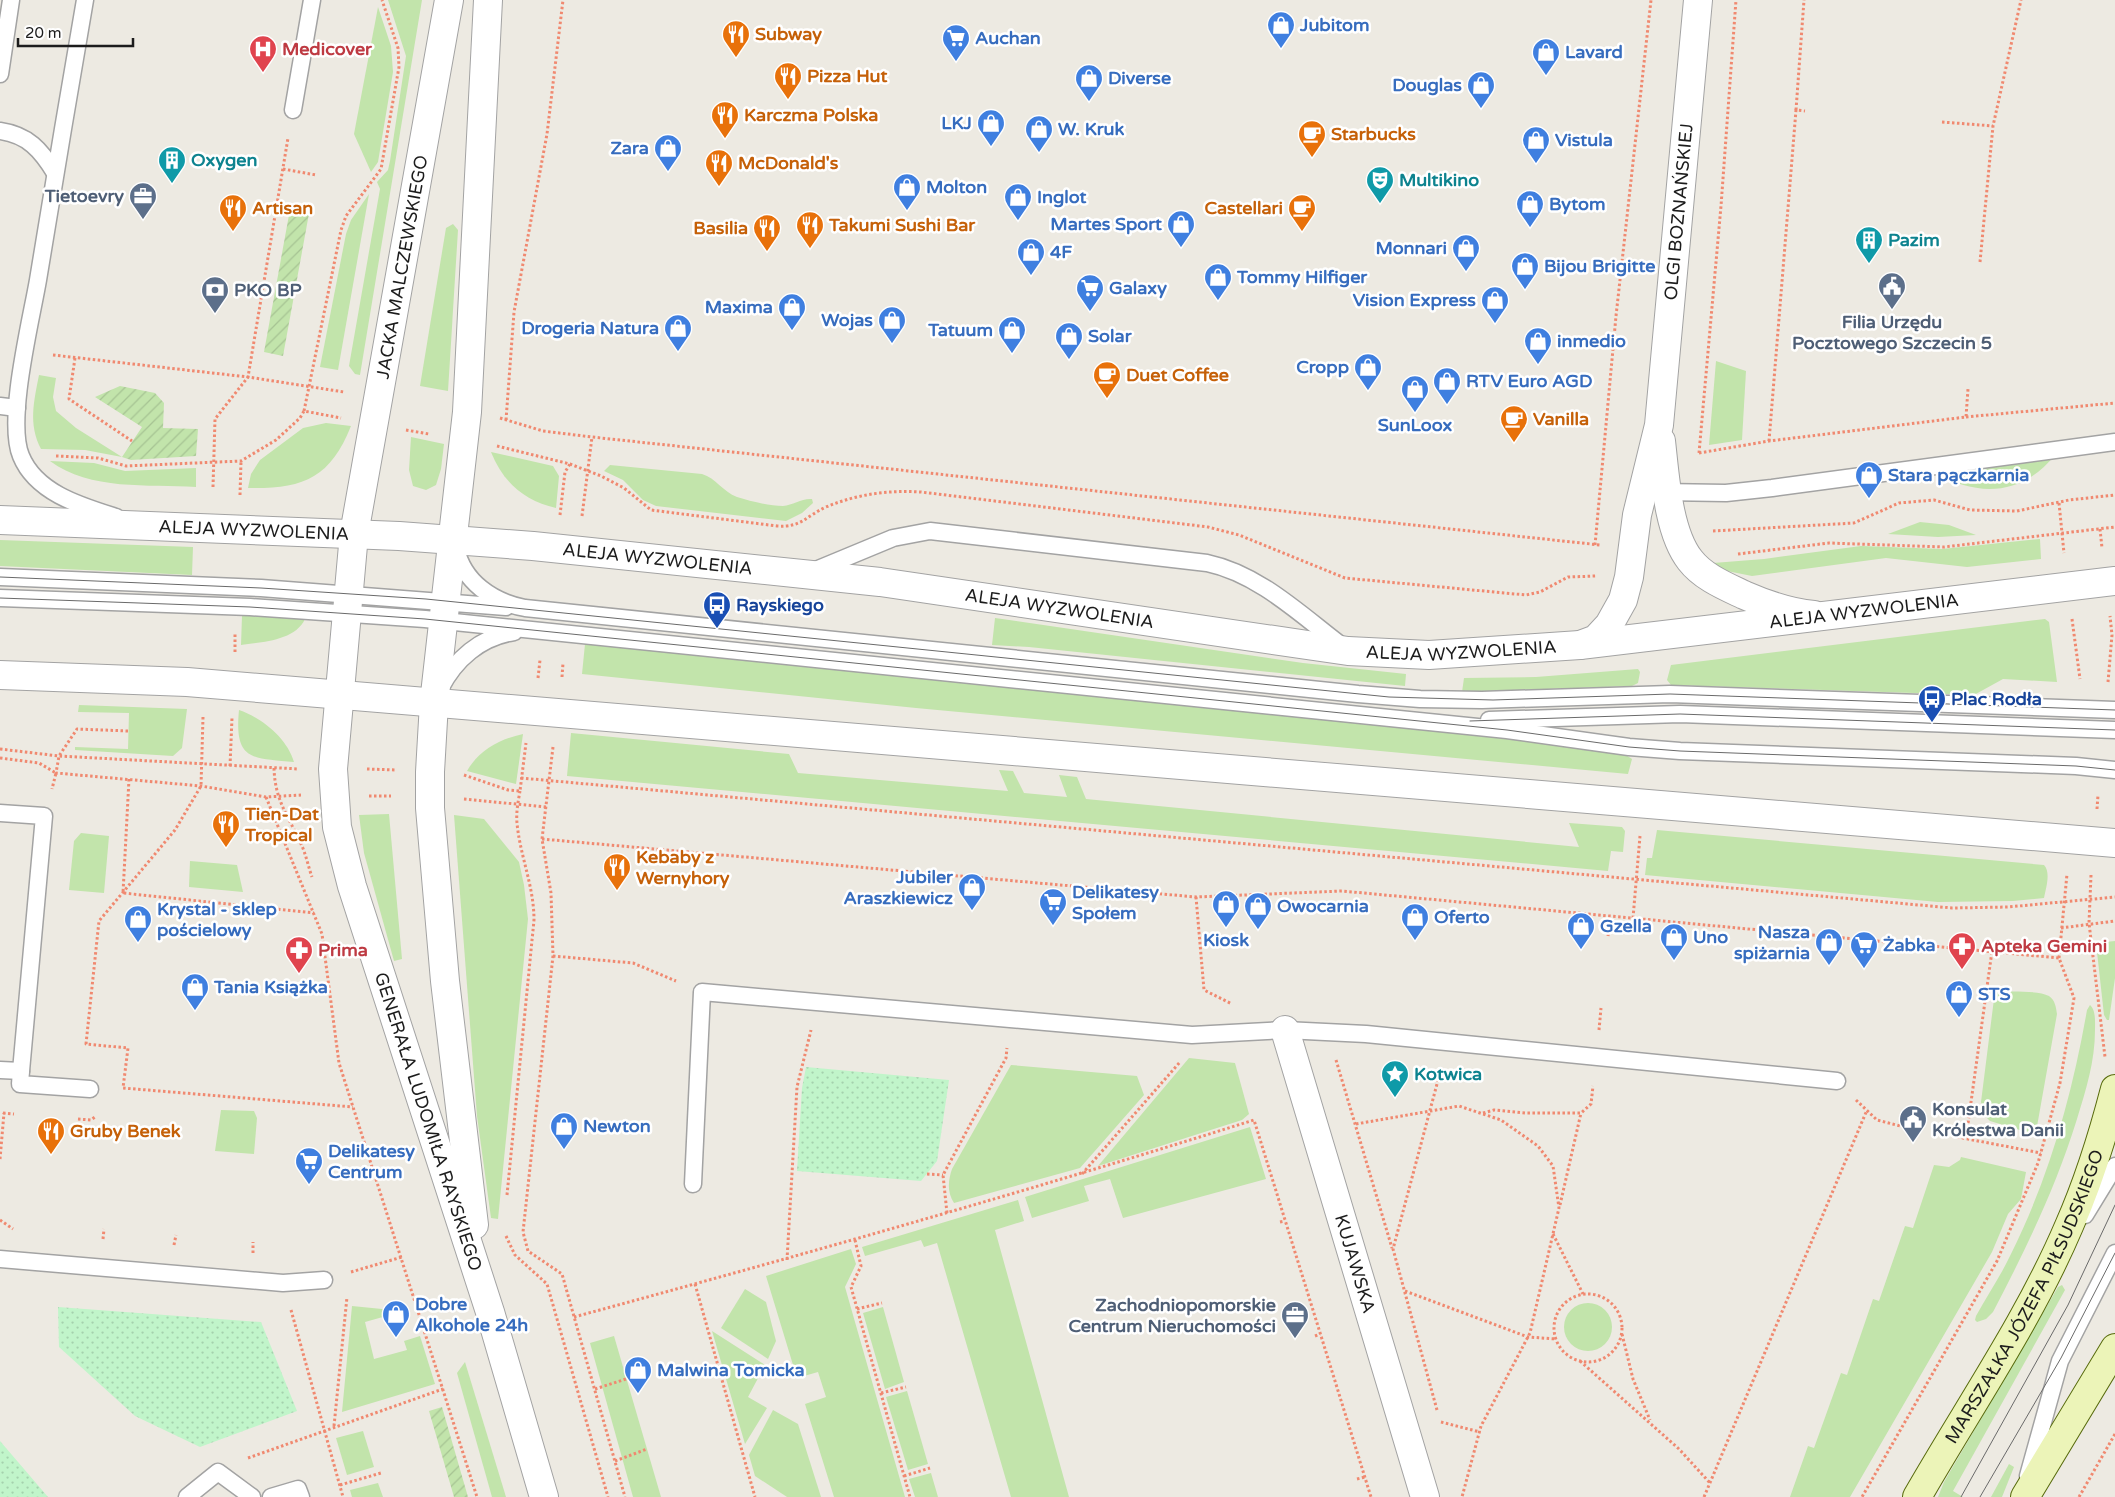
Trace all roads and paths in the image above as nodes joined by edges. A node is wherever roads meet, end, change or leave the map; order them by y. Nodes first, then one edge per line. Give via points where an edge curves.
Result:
1 (11, 0) edge
2 (85, 0) edge
3 (312, 0) edge
4 (382, 0) edge
5 (449, 0) edge
6 (488, 0) edge
7 (563, 0) edge
8 (1651, 0) edge
9 (1698, 0) edge
10 (1736, 0) edge
11 (1804, 0) edge
12 (2021, 0) edge
13 (0, 74) edge
14 (293, 110) joint
15 (1796, 110) junction
16 (1805, 111) dead end
17 (1942, 122) dead end
18 (1993, 126) junction
19 (0, 131) edge
20 (283, 169) junction
21 (56, 173) junction
22 (316, 175) dead end
23 (1980, 262) dead end
24 (248, 377) junction
25 (310, 387) junction
26 (1968, 389) dead end
27 (347, 393) dead end
28 (2115, 403) edge
29 (0, 406) edge
30 (17, 408) junction
31 (304, 411) junction
32 (1966, 417) junction
33 (343, 418) dead end
34 (496, 418) dead end
35 (506, 420) junction
36 (592, 437) junction
37 (132, 441) dead end
38 (1769, 441) junction
39 (2115, 442) edge
40 (1699, 453) junction
41 (21, 455) junction
42 (241, 460) junction
43 (213, 461) junction
44 (570, 464) dead end
45 (213, 487) dead end
46 (240, 488) dead end
47 (1655, 492) junction
48 (1700, 494) junction
49 (2115, 495) edge
50 (2058, 502) junction
51 (561, 508) dead end
52 (582, 516) dead end
53 (0, 520) edge
54 (158, 526) junction
55 (2115, 527) edge
56 (2100, 528) junction
57 (2062, 533) junction
58 (354, 534) junction
59 (454, 540) junction
60 (2102, 551) dead end
61 (1728, 555) dead end
62 (2064, 556) dead end
63 (804, 574) junction
64 (0, 577) edge
65 (2115, 581) edge
66 (0, 598) edge
67 (347, 603) junction
68 (446, 611) junction
69 (548, 611) junction
70 (2110, 611) dead end
71 (1835, 614) junction
72 (2072, 615) dead end
73 (545, 631) junction
74 (1580, 645) junction
75 (1348, 651) junction
76 (0, 675) edge
77 (2081, 688) dead end
78 (2107, 691) dead end
79 (338, 695) junction
80 (434, 703) junction
81 (233, 709) dead end
82 (2115, 711) edge
83 (203, 716) dead end
84 (1395, 719) junction
85 (2115, 730) edge
86 (128, 731) dead end
87 (526, 741) dead end
88 (554, 741) dead end
89 (0, 749) edge
90 (59, 756) junction
91 (0, 758) edge
92 (201, 764) junction
93 (230, 766) junction
94 (296, 769) dead end
95 (360, 769) dead end
96 (388, 770) dead end
97 (2115, 770) edge
98 (56, 773) junction
99 (461, 774) dead end
100 (521, 778) junction
101 (129, 779) junction
102 (549, 779) junction
103 (201, 786) junction
104 (520, 791) junction
105 (305, 795) dead end
106 (366, 796) dead end
107 (390, 796) dead end
108 (266, 797) junction
109 (455, 798) dead end
110 (518, 804) junction
111 (546, 807) junction
112 (0, 813) edge
113 (1641, 828) dead end
114 (542, 839) junction
115 (2115, 843) edge
116 (2067, 867) dead end
117 (2091, 874) dead end
118 (1636, 880) junction
119 (123, 893) junction
120 (1196, 897) junction
121 (2115, 897) edge
122 (2088, 899) junction
123 (2064, 902) junction
124 (314, 913) junction
125 (1610, 916) junction
126 (1633, 918) junction
127 (2115, 922) edge
128 (2089, 924) junction
129 (2061, 928) junction
130 (1608, 936) dead end
131 (1992, 951) junction
132 (553, 956) junction
133 (2059, 958) junction
134 (702, 992) junction
135 (818, 1002) junction
136 (1236, 1006) dead end
137 (1010, 1019) junction
138 (1285, 1030) junction
139 (1328, 1032) junction
140 (1449, 1042) junction
141 (1183, 1058) dead end
142 (1597, 1058) junction
143 (2106, 1061) dead end
144 (0, 1070) edge
145 (20, 1078) junction
146 (1837, 1082) joint
147 (90, 1089) dead end
148 (2115, 1089) edge
149 (353, 1107) junction
150 (1867, 1110) junction
151 (1429, 1112) junction
152 (1482, 1113) junction
153 (1582, 1113) junction
154 (1356, 1124) junction
155 (1908, 1128) dead end
156 (1952, 1136) dead end
157 (1966, 1138) junction
158 (2041, 1153) junction
159 (0, 1158) edge
160 (2115, 1166) edge
161 (927, 1174) dead end
162 (1082, 1175) junction
163 (943, 1176) junction
164 (693, 1184) dead end
165 (506, 1201) dead end
166 (1559, 1208) junction
167 (947, 1213) junction
168 (1285, 1221) junction
169 (1280, 1222) dead end
170 (104, 1229) dead end
171 (505, 1231) dead end
172 (1553, 1234) junction
173 (176, 1235) dead end
174 (103, 1240) dead end
175 (855, 1240) junction
176 (253, 1242) dead end
177 (174, 1246) dead end
178 (1392, 1249) junction
179 (253, 1253) dead end
180 (2115, 1253) edge
181 (402, 1257) junction
182 (0, 1259) edge
183 (787, 1260) junction
184 (349, 1273) junction
185 (324, 1280) joint
186 (283, 1283) junction
187 (695, 1284) junction
188 (1404, 1291) junction
189 (1582, 1294) junction
190 (882, 1303) dead end
191 (857, 1310) junction
192 (490, 1312) junction
193 (574, 1317) junction
194 (2017, 1327) junction
195 (1621, 1332) junction
196 (1320, 1334) junction
197 (1315, 1336) dead end
198 (1528, 1338) junction
199 (1556, 1338) junction
200 (2115, 1348) edge
201 (1580, 1361) junction
202 (626, 1379) dead end
203 (906, 1387) dead end
204 (443, 1389) junction
205 (595, 1389) junction
206 (881, 1394) junction
207 (1440, 1422) junction
208 (1651, 1423) junction
209 (334, 1426) junction
210 (324, 1430) junction
211 (1443, 1431) dead end
212 (1480, 1432) junction
213 (2115, 1434) edge
214 (647, 1449) dead end
215 (615, 1461) junction
216 (930, 1468) dead end
217 (218, 1472) junction
218 (381, 1474) dead end
219 (904, 1476) junction
220 (1365, 1477) junction
221 (1357, 1479) dead end
222 (1710, 1483) junction
223 (340, 1485) junction
224 (1459, 1488) dead end
225 (187, 1497) edge
226 (252, 1497) edge
227 (271, 1497) edge
228 (301, 1497) edge
229 (343, 1497) edge
230 (477, 1497) edge
231 (544, 1497) edge
232 (608, 1497) edge
233 (625, 1497) edge
234 (755, 1497) edge
235 (910, 1497) edge
236 (1371, 1497) edge
237 (1425, 1497) edge
238 (1462, 1497) edge
239 (1704, 1497) edge
240 (1862, 1497) edge
241 (1917, 1497) edge
242 (2020, 1497) edge
243 (2025, 1497) edge
244 (2079, 1497) edge

1 - 13 lane
2 - 21 lane
3 - 14 lane
4 - 25 path via 398,48 399,67 381,169 346,216 341,230
5 - 58 street, JACKA MALCZEWSKIEGO
6 - 59 street via 470,365
7 - 35 path via 547,134 514,312
8 - 36 path via 1594,544
9 - 47 street, OLGI BOZNAŃSKIEJ
10 - 40 path
11 - 15 path
12 - 18 path
14 - 20 path
15 - 16 path
15 - 38 path
17 - 18 path
18 - 23 path
19 - 21 lane via 14,133 30,141
20 - 22 path
20 - 24 path
21 - 30 lane
24 - 25 path
24 - 37 path via 75,358 69,399
24 - 43 path via 215,419
25 - 27 path
25 - 31 path
26 - 32 path
28 - 32 path
29 - 30 lane
30 - 41 lane
31 - 33 path
31 - 42 path via 276,440
32 - 38 path
34 - 35 path
35 - 36 path via 543,431
36 - 52 path
38 - 40 path
39 - 48 lane via 1772,488
40 - 48 path
41 - 43 path via 87,456 126,466
41 - 54 lane via 36,479 62,497 103,513
42 - 43 path
42 - 46 path
43 - 45 path
44 - 51 path via 565,472
47 - 48 lane
47 - 71 street, OLGI BOZNAŃSKIEJ via 1680,543 1701,572 1768,605 1799,613
47 - 74 street, OLGI BOZNAŃSKIEJ via 1623,600 1609,625 1596,638
48 - 50 path via 1702,531 1854,523 1899,503 1934,500 1970,510 2008,511
49 - 50 path
50 - 57 path
53 - 54 street, ALEJA WYZWOLENIA
54 - 58 street, ALEJA WYZWOLENIA
55 - 56 path
56 - 57 path
56 - 60 path
57 - 61 path via 1944,547 1829,543
57 - 62 path
58 - 59 street, ALEJA WYZWOLENIA
58 - 67 street, ALEJA WYZWOLENIA
59 - 63 street, ALEJA WYZWOLENIA
59 - 68 street
59 - 69 lane via 461,564 479,587 508,604
63 - 75 street, ALEJA WYZWOLENIA via 880,582
63 - 75 lane via 893,538 930,532 1207,563 1228,568 1248,578
64 - 67 lane
65 - 71 street, ALEJA WYZWOLENIA
66 - 67 lane
67 - 68 lane
67 - 79 street, ALEJA WYZWOLENIA
68 - 69 lane
68 - 73 lane
68 - 80 street
69 - 82 lane via 1394,697 1492,700 1670,694
70 - 78 path via 2112,635
71 - 74 street, ALEJA WYZWOLENIA
72 - 77 path
73 - 80 lane via 509,633 478,645 448,675
73 - 84 lane
74 - 75 street, ALEJA WYZWOLENIA via 1429,655
76 - 79 street via 172,680
79 - 80 street
79 - 192 street, GENERAŁA LUDOMIŁA RAYSKIEGO via 333,778 340,845
80 - 115 street
80 - 192 street, GENERAŁA LUDOMIŁA RAYSKIEGO via 430,808 445,981 468,1186
81 - 93 path
83 - 92 path
84 - 85 lane via 1461,721 1680,714
84 - 97 lane via 1659,750
86 - 90 path via 77,729
87 - 100 path
88 - 102 path
89 - 90 path
90 - 92 path
90 - 98 path
91 - 98 path via 39,763
92 - 93 path
92 - 103 path
93 - 94 path
95 - 96 path
98 - 101 path
99 - 104 path
100 - 102 path
100 - 104 path
101 - 103 path
101 - 119 path
102 - 111 path
102 - 118 path
103 - 108 path
103 - 119 path via 175,830
104 - 110 path
105 - 108 path
106 - 107 path
108 - 124 path
109 - 110 path
110 - 111 path
110 - 165 path via 516,820 531,884 534,920
111 - 114 path
112 - 145 lane via 44,816
113 - 118 path
114 - 120 path
114 - 132 path via 551,893
116 - 123 path
117 - 122 path
118 - 123 path via 1964,909
118 - 126 path
119 - 124 path
119 - 149 path via 99,921 86,1044 128,1048 123,1088
120 - 125 path via 1342,891
120 - 136 path via 1204,990
121 - 122 path
122 - 123 path
122 - 128 path
123 - 129 path
124 - 149 path via 322,934 339,1063
125 - 126 path
125 - 130 path
126 - 131 path
127 - 128 path
128 - 129 path
128 - 143 path
129 - 133 path
131 - 133 path
131 - 157 path
132 - 134 path via 633,963
132 - 193 path via 523,1232 528,1251 562,1274
133 - 158 path via 2074,998 2060,1083
134 - 135 lane
134 - 164 lane
135 - 137 lane
135 - 183 path via 797,1087
137 - 138 lane via 1192,1035
137 - 163 path via 1006,1058
138 - 139 lane
138 - 237 street, KUJAWSKA
139 - 140 lane
139 - 154 path
140 - 142 lane
140 - 151 path
141 - 162 path
142 - 146 lane
142 - 153 path via 1591,1104
144 - 145 lane
145 - 147 lane
145 - 159 path via 3,1113
146 - 150 path
148 - 194 main road, MARSZAŁKA JÓZEFA PIŁSUDSKIEGO via 2075,1212
149 - 181 path
150 - 155 path via 1877,1120
150 - 222 path
151 - 152 path via 1459,1106
151 - 154 path
151 - 178 path
152 - 153 path via 1494,1110
152 - 166 path via 1501,1120 1538,1146 1553,1166
153 - 166 path
154 - 178 path
156 - 157 path
157 - 158 path
158 - 240 path via 1997,1260
160 - 194 lane
161 - 163 path
162 - 167 path
162 - 168 path via 1254,1120
163 - 167 path
166 - 172 path
167 - 175 path
168 - 169 path
168 - 196 path
170 - 174 path
171 - 232 path via 515,1255 547,1284
172 - 189 path
172 - 198 path
173 - 177 path
175 - 183 path
175 - 191 path via 862,1266 851,1287
176 - 179 path
178 - 188 path
180 - 242 lane via 2060,1361
181 - 184 path
181 - 204 path
182 - 186 lane
183 - 187 path
184 - 185 path
184 - 209 path
185 - 186 lane
186 - 210 path
187 - 193 path
187 - 234 path
188 - 198 path
188 - 207 path
189 - 195 path via 1592,1294 1610,1302 1619,1316
189 - 199 path via 1573,1297 1559,1310
190 - 191 path
191 - 206 path
192 - 231 street, GENERAŁA LUDOMIŁA RAYSKIEGO
193 - 205 path
194 - 241 main road, MARSZAŁKA JÓZEFA PIŁSUDSKIEGO
195 - 201 path via 1611,1352 1596,1360
195 - 208 path via 1633,1379
196 - 197 path
196 - 220 path
198 - 199 path
198 - 212 path
199 - 201 path via 1569,1356
200 - 243 main road
201 - 208 path
202 - 205 path
203 - 206 path
204 - 209 path
204 - 230 path
205 - 215 path
206 - 219 path
207 - 211 path
207 - 212 path
208 - 222 path
209 - 210 path
210 - 217 path
210 - 223 path
212 - 238 path
213 - 244 path
214 - 215 path
215 - 233 path
216 - 219 path
217 - 225 lane
217 - 226 lane
218 - 223 path
219 - 235 path
220 - 221 path
220 - 236 path
222 - 239 path
223 - 229 path
224 - 238 path
227 - 228 lane via 298,1489

